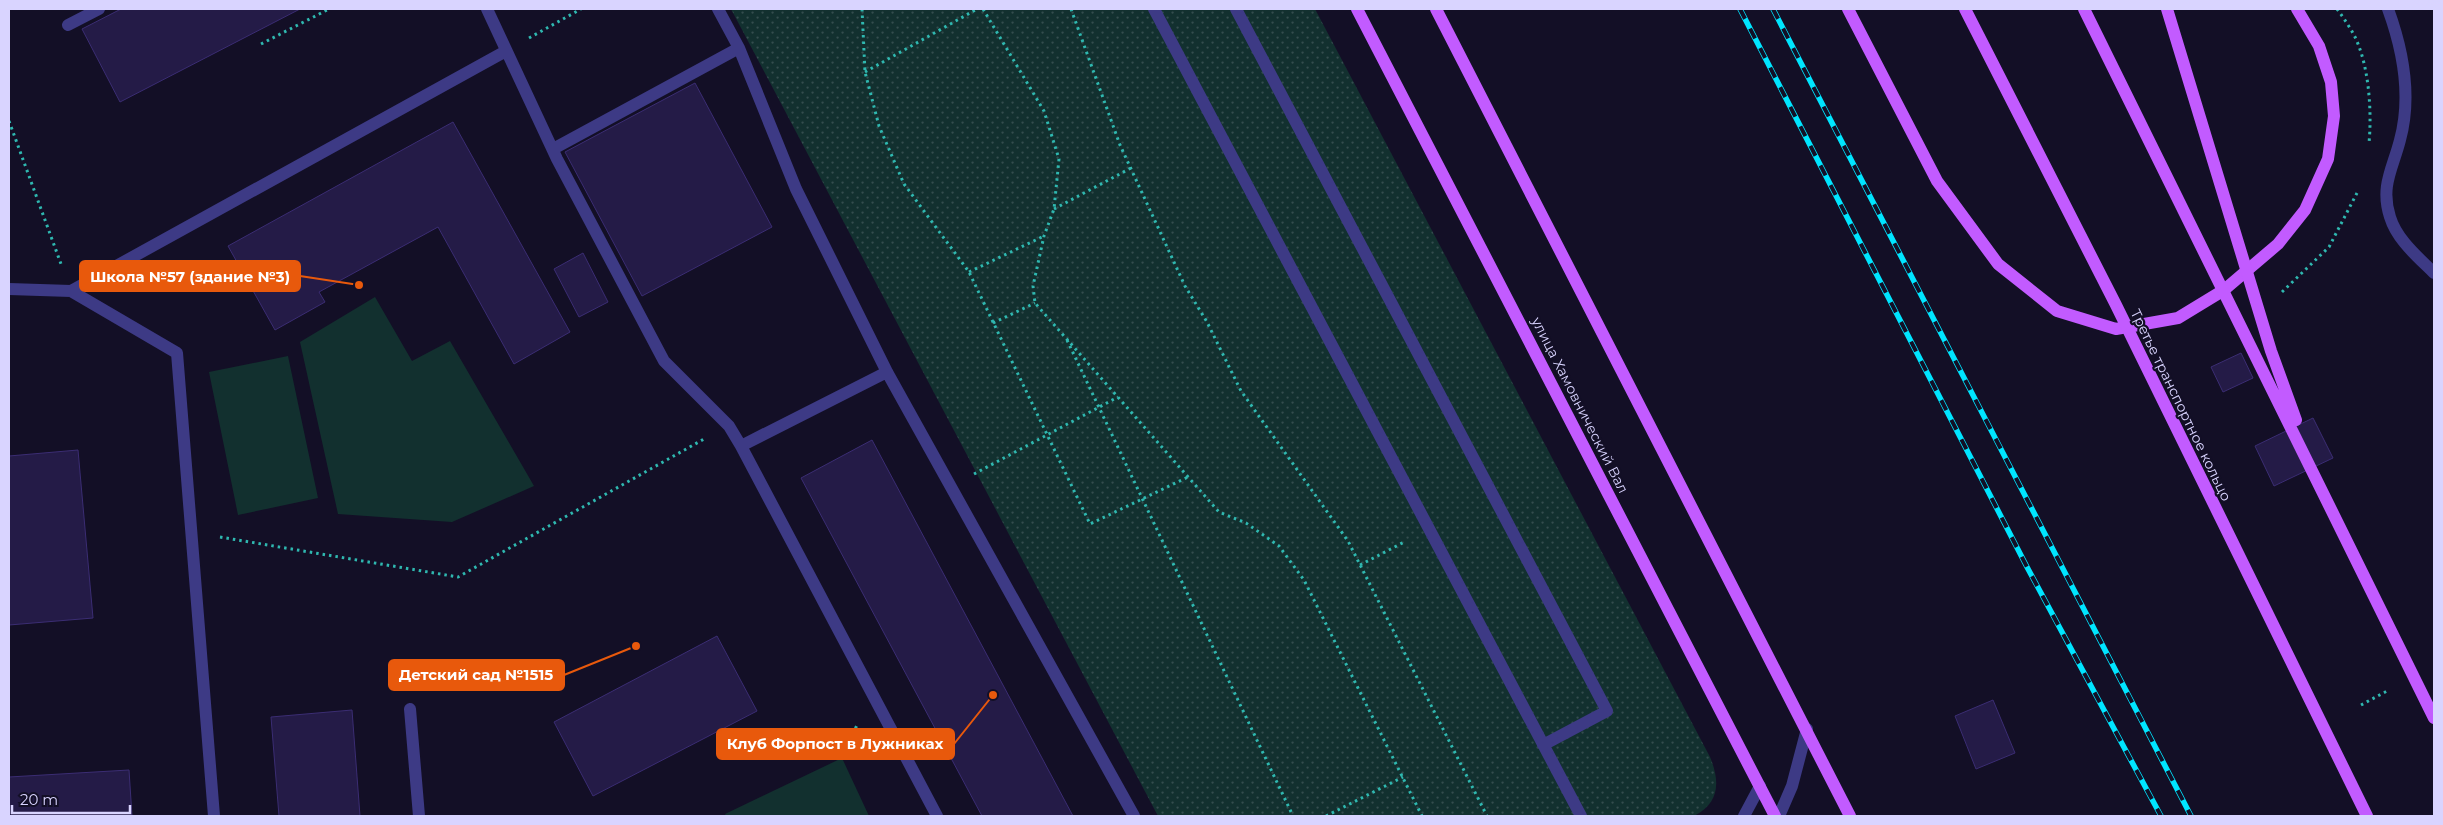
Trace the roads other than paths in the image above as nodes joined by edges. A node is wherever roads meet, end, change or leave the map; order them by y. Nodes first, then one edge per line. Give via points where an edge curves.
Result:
1 (99, 9) edge
2 (487, 9) edge
3 (718, 9) edge
4 (1154, 9) edge
5 (1236, 9) edge
6 (1357, 9) edge
7 (1436, 9) edge
8 (1848, 9) edge
9 (1965, 9) edge
10 (2084, 9) edge
11 (2167, 9) edge
12 (2296, 9) edge
13 (2388, 9) edge
14 (68, 25) dead end
15 (739, 48) junction
16 (506, 51) junction
17 (553, 150) junction
18 (2434, 273) edge
19 (9, 289) edge
20 (70, 291) junction
21 (887, 372) junction
22 (741, 446) junction
23 (2318, 482) junction
24 (410, 709) dead end
25 (2434, 718) edge
26 (1807, 729) junction
27 (1543, 744) junction
28 (1760, 786) junction
29 (214, 816) edge
30 (420, 816) edge
31 (937, 816) edge
32 (1134, 816) edge
33 (1581, 816) edge
34 (1744, 816) edge
35 (1777, 816) edge
36 (1850, 816) edge
37 (2367, 816) edge

1 - 14 street
2 - 16 street
3 - 15 street
4 - 27 street
5 - 27 street via 1607,711
6 - 28 main road, улица Хамовнический Вал
7 - 26 main road
8 - 12 main road via 1937,182 1998,264 2058,311 2116,328 2178,318 2224,290 2278,244 2305,210 2328,159 2334,116 2331,82 2322,55
9 - 37 main road, Третье транспортное кольцо, bridge via 2116,305
10 - 23 main road, bridge
11 - 23 main road, bridge via 2271,351
13 - 18 street via 2399,38 2405,77 2401,139 2386,183 2389,216 2401,239
15 - 17 street
15 - 21 street via 796,189
16 - 17 street
16 - 20 street
17 - 22 street via 664,361 729,426
19 - 20 street
20 - 29 street via 177,353
21 - 22 street
21 - 32 street
22 - 31 street
23 - 25 main road, bridge
24 - 30 street
26 - 35 street via 1792,786
26 - 36 main road
27 - 33 street
28 - 34 street
28 - 35 main road, улица Хамовнический Вал

